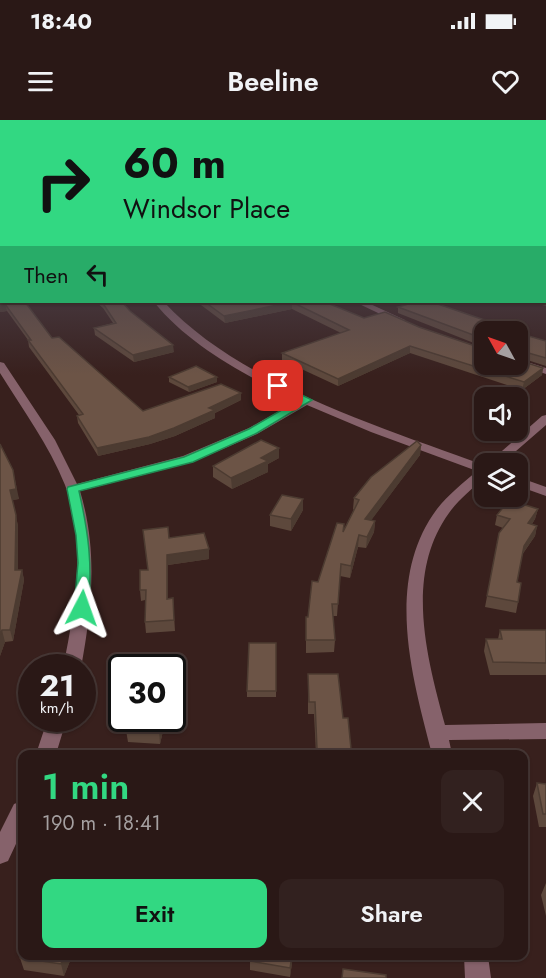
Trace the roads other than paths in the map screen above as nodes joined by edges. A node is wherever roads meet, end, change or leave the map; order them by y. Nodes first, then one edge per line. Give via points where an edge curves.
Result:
1 (160, 303) edge
2 (362, 303) edge
3 (413, 326) edge
4 (528, 365) edge
5 (0, 366) edge
6 (546, 371) edge
7 (307, 400) junction
8 (546, 418) edge
9 (506, 453) edge
10 (474, 466) edge
11 (474, 480) edge
12 (528, 485) edge
13 (73, 489) junction
14 (546, 492) edge
15 (75, 654) edge
16 (546, 731) edge
17 (53, 732) edge
18 (437, 733) junction
19 (47, 750) edge
20 (441, 750) edge
21 (18, 818) edge
22 (0, 854) edge
23 (476, 960) edge
24 (478, 978) edge

1 - 7 street via 229,359
2 - 3 street
4 - 6 street
5 - 13 street via 51,445
7 - 10 street
7 - 13 street via 253,431 189,459
8 - 9 street
11 - 18 street via 442,513 427,536 417,568 416,631
12 - 14 street
13 - 15 street via 85,563
16 - 18 street
17 - 19 street
18 - 20 street
21 - 22 street
23 - 24 street

